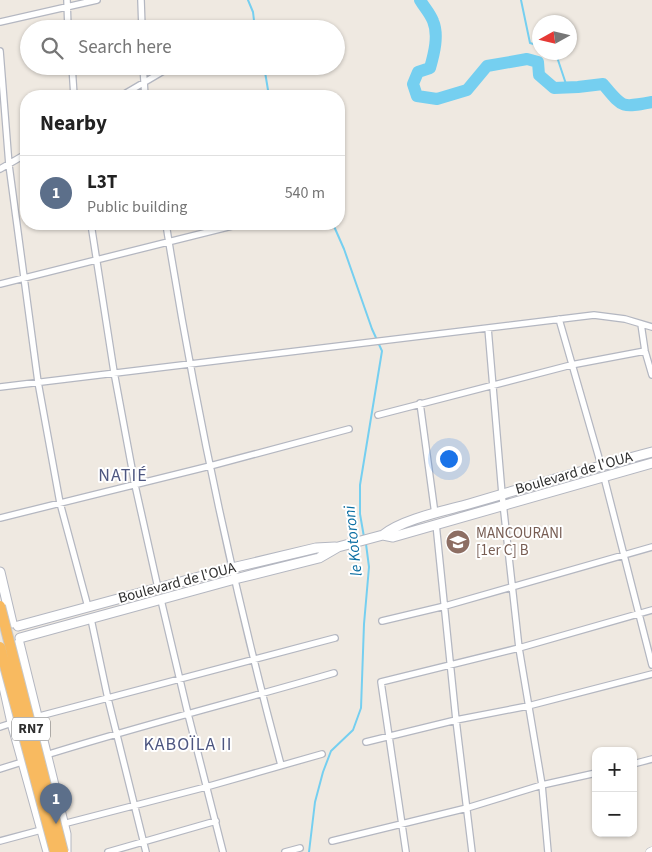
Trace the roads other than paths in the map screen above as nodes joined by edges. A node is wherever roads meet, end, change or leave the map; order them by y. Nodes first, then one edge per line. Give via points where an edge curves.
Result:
1 (97, 0) edge
2 (141, 0) edge
3 (66, 3) edge
4 (67, 20) edge
5 (142, 20) edge
6 (0, 22) edge
7 (0, 52) edge
8 (73, 75) edge
9 (143, 75) edge
10 (157, 75) edge
11 (143, 83) junction
12 (74, 90) edge
13 (131, 90) edge
14 (144, 90) edge
15 (20, 158) edge
16 (9, 165) junction
17 (0, 169) edge
18 (92, 230) edge
19 (167, 230) edge
20 (216, 230) edge
21 (168, 242) junction
22 (96, 259) junction
23 (24, 278) junction
24 (0, 284) edge
25 (559, 319) junction
26 (641, 324) junction
27 (652, 327) edge
28 (488, 328) junction
29 (644, 351) junction
30 (189, 364) junction
31 (571, 365) junction
32 (114, 372) junction
33 (652, 375) edge
34 (38, 382) junction
35 (492, 384) junction
36 (0, 388) edge
37 (420, 403) junction
38 (378, 415) dead end
39 (349, 429) dead end
40 (652, 452) edge
41 (652, 463) edge
42 (601, 465) junction
43 (210, 466) junction
44 (604, 477) junction
45 (135, 484) junction
46 (502, 494) junction
47 (60, 503) junction
48 (504, 505) junction
49 (0, 518) edge
50 (435, 519) junction
51 (338, 547) junction
52 (652, 547) edge
53 (624, 555) junction
54 (232, 568) junction
55 (0, 572) edge
56 (235, 579) junction
57 (512, 586) junction
58 (158, 588) junction
59 (161, 600) junction
60 (0, 606) edge
61 (445, 606) junction
62 (88, 607) junction
63 (652, 610) edge
64 (639, 614) junction
65 (91, 620) junction
66 (0, 622) edge
67 (382, 622) dead end
68 (15, 624) junction
69 (336, 638) dead end
70 (19, 640) junction
71 (519, 648) junction
72 (0, 649) edge
73 (253, 660) junction
74 (450, 665) junction
75 (652, 665) edge
76 (0, 669) edge
77 (334, 673) dead end
78 (652, 674) edge
79 (180, 680) junction
80 (262, 694) junction
81 (108, 698) junction
82 (528, 706) junction
83 (188, 714) junction
84 (36, 717) junction
85 (456, 720) junction
86 (12, 723) junction
87 (0, 727) edge
88 (117, 733) junction
89 (389, 737) junction
90 (366, 742) dead end
91 (322, 754) dead end
92 (46, 755) junction
93 (652, 759) edge
94 (22, 762) junction
95 (637, 763) edge
96 (281, 765) junction
97 (0, 769) edge
98 (592, 774) edge
99 (542, 786) junction
100 (206, 787) junction
101 (134, 804) junction
102 (467, 808) junction
103 (216, 821) junction
104 (64, 824) junction
105 (401, 825) junction
106 (41, 830) junction
107 (0, 841) edge
108 (332, 841) dead end
109 (144, 842) junction
110 (300, 848) dead end
111 (48, 852) edge
112 (55, 852) edge
113 (64, 852) edge
114 (108, 852) edge
115 (146, 852) edge
116 (223, 852) edge
117 (284, 852) edge
118 (406, 852) edge
119 (472, 852) edge
120 (548, 852) edge

1 - 3 street
2 - 5 street
3 - 4 street
3 - 6 street
7 - 16 street
8 - 12 street
9 - 11 street
10 - 11 street
11 - 13 street
11 - 14 street
15 - 16 street
16 - 17 street
16 - 23 street
18 - 22 street
19 - 21 street
20 - 21 street
21 - 22 street
21 - 30 street
22 - 23 street
22 - 32 street
23 - 24 street
23 - 34 street
25 - 26 street via 594,315
25 - 28 street
25 - 31 street
26 - 27 street
26 - 29 street
28 - 30 street
28 - 35 street
29 - 31 street
29 - 33 street
30 - 32 street
30 - 43 street
31 - 35 street
31 - 42 street
32 - 34 street
32 - 45 street
34 - 36 street
34 - 47 street
35 - 37 street
35 - 46 street
37 - 38 street
37 - 50 street
39 - 43 street
40 - 42 main road, Boulevard de l'OUA
41 - 44 main road
42 - 46 main road, Boulevard de l'OUA
43 - 45 street
43 - 54 street
44 - 48 main road
44 - 53 street
45 - 47 street
45 - 58 street
46 - 48 street
46 - 50 main road, Boulevard de l'OUA
47 - 49 street
47 - 62 street
48 - 50 main road
48 - 57 street
50 - 51 main road, Boulevard de l'OUA via 392,528 383,535
50 - 61 street
51 - 54 main road, Boulevard de l'OUA via 316,548
51 - 56 main road via 319,558
52 - 53 street
53 - 57 street
53 - 64 street
54 - 56 street
54 - 58 main road, Boulevard de l'OUA
55 - 68 main road
56 - 59 main road
56 - 73 street
57 - 61 street
57 - 71 street
58 - 62 main road, Boulevard de l'OUA
59 - 65 main road
59 - 79 street
60 - 113 highway, RN7, bridge
61 - 67 street
61 - 74 street
62 - 68 main road, Boulevard de l'OUA
63 - 64 street
64 - 71 street
64 - 75 street
65 - 70 main road
65 - 81 street
66 - 68 main road, Boulevard de l'OUA
68 - 70 main road
69 - 73 street
70 - 72 main road via 12,650
70 - 84 main road
71 - 74 street
71 - 82 street
72 - 112 highway, RN7, bridge
73 - 79 street
73 - 80 street
74 - 85 street
74 - 89 street via 381,682
76 - 86 main road
77 - 80 street
78 - 82 street
79 - 81 street
79 - 83 street
80 - 83 street
80 - 96 street
81 - 84 street
81 - 88 street
82 - 85 street
82 - 99 street
83 - 88 street
83 - 100 street
84 - 92 main road
85 - 89 street
85 - 102 street
86 - 87 street
86 - 94 main road
88 - 92 street
88 - 101 street
89 - 90 street
89 - 105 street
91 - 96 street
92 - 104 main road
93 - 95 street
94 - 97 street
94 - 106 main road
96 - 100 street
98 - 99 street
99 - 102 street
99 - 120 street
100 - 101 street
100 - 103 street
101 - 104 street
101 - 109 street
102 - 105 street
102 - 119 street
103 - 109 street
103 - 116 street
104 - 113 main road
105 - 108 street
105 - 118 street
106 - 107 street
106 - 111 main road
109 - 114 street
109 - 115 street
110 - 117 street

